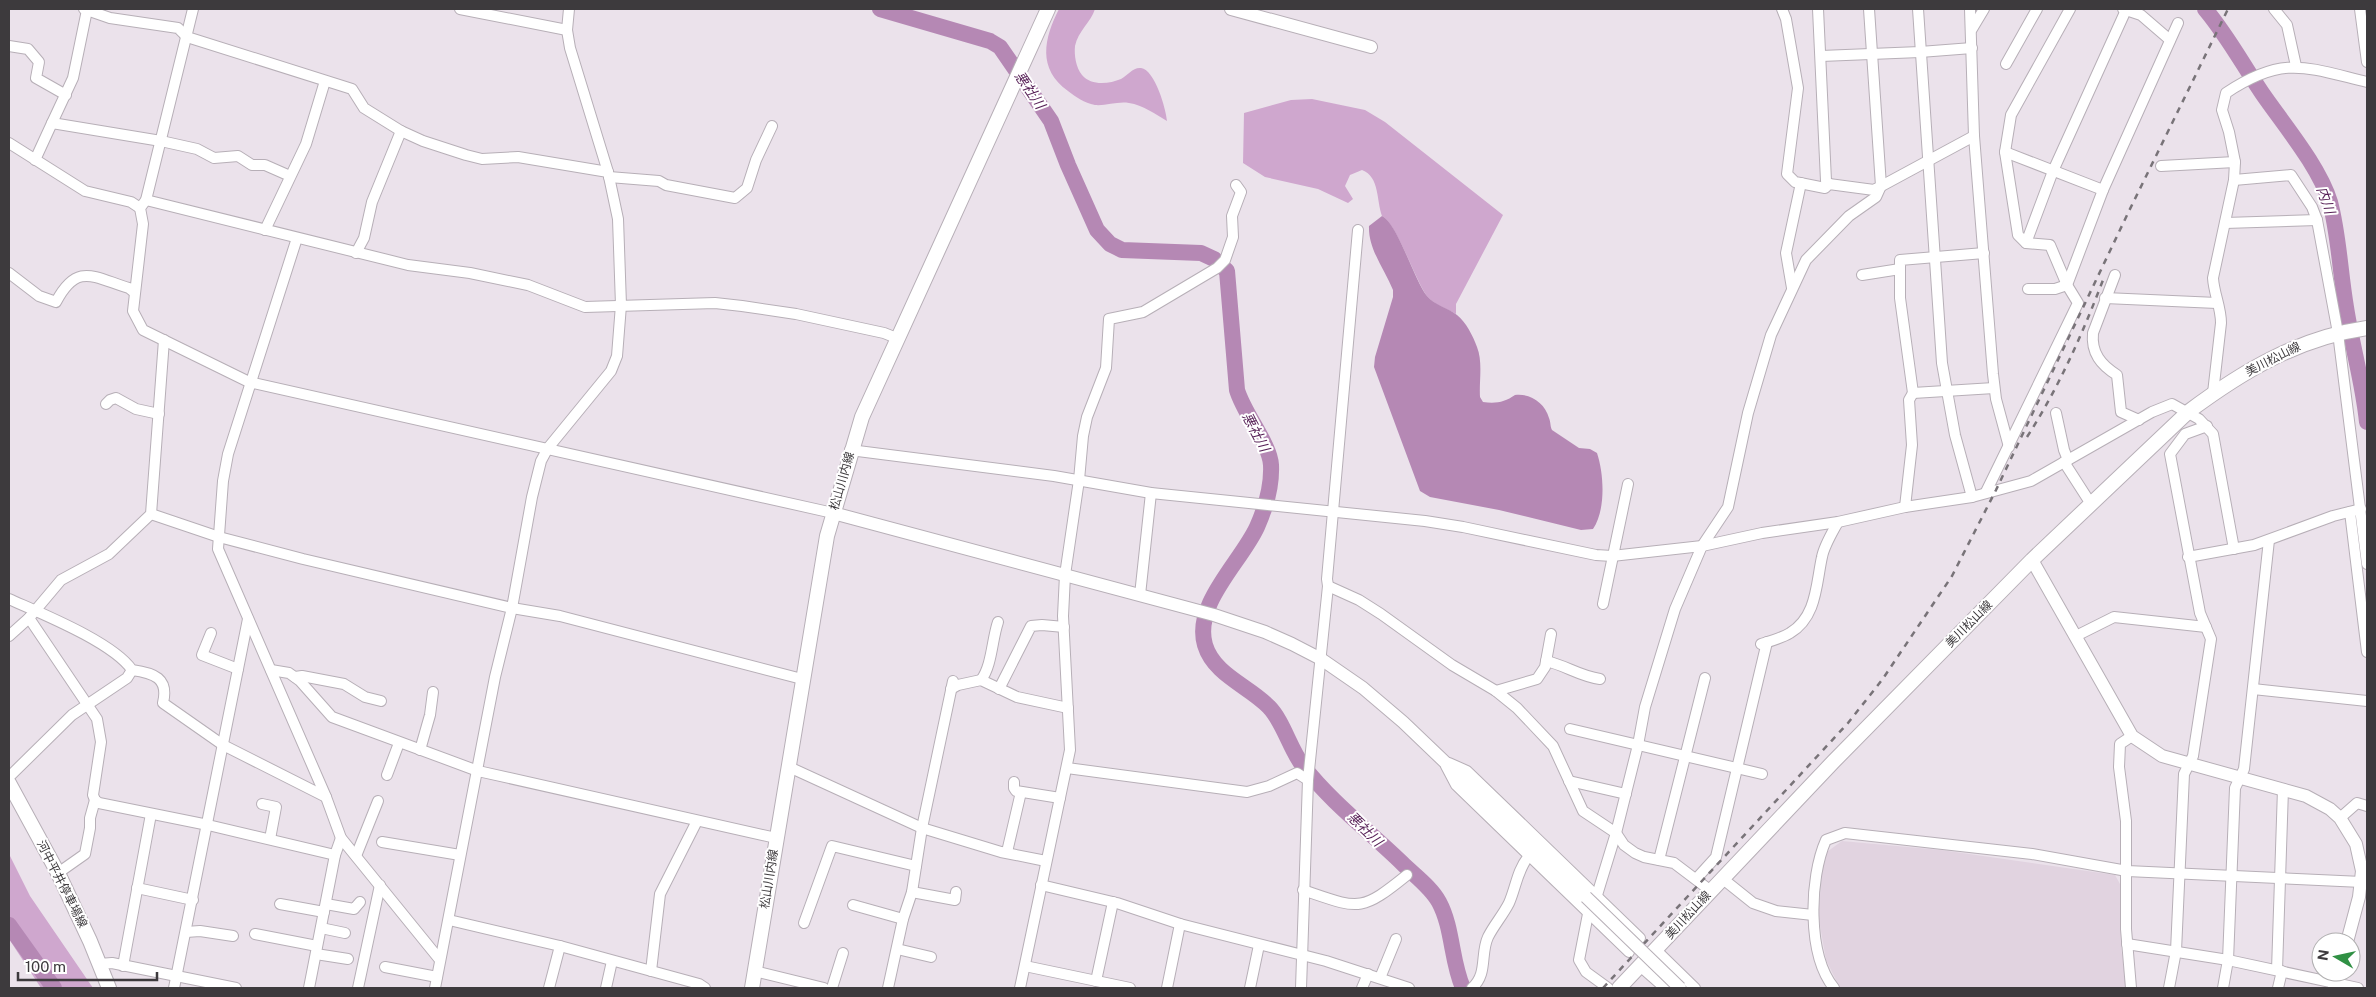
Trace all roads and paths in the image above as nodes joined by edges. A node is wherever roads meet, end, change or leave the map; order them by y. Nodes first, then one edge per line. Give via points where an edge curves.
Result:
1 (85, 9) edge
2 (193, 9) edge
3 (460, 9) edge
4 (569, 9) edge
5 (1048, 9) edge
6 (1230, 9) edge
7 (1782, 9) edge
8 (1818, 9) edge
9 (1869, 9) edge
10 (1918, 9) edge
11 (1970, 9) edge
12 (1984, 9) edge
13 (2038, 9) edge
14 (2070, 9) edge
15 (2124, 9) edge
16 (2274, 9) edge
17 (2360, 9) edge
18 (2178, 23) dead end
19 (567, 30) junction
20 (1972, 30) junction
21 (187, 37) junction
22 (2170, 40) junction
23 (9, 46) edge
24 (1370, 47) dead end
25 (1972, 48) junction
26 (1920, 52) junction
27 (1872, 54) junction
28 (1821, 56) junction
29 (2367, 62) edge
30 (2006, 64) dead end
31 (2296, 66) junction
32 (325, 81) junction
33 (2367, 82) edge
34 (66, 95) junction
35 (52, 124) junction
36 (772, 126) dead end
37 (401, 130) junction
38 (1974, 136) junction
39 (161, 140) junction
40 (9, 142) edge
41 (2005, 152) junction
42 (34, 160) junction
43 (1927, 162) junction
44 (2235, 162) junction
45 (2161, 166) dead end
46 (2054, 171) junction
47 (609, 175) junction
48 (290, 176) junction
49 (2234, 180) junction
50 (1801, 183) junction
51 (1829, 184) junction
52 (1236, 185) dead end
53 (1882, 186) junction
54 (2103, 190) junction
55 (143, 204) junction
56 (2317, 220) junction
57 (2225, 223) junction
58 (265, 230) junction
59 (1358, 230) dead end
60 (297, 238) junction
61 (2026, 243) junction
62 (356, 253) junction
63 (1984, 253) junction
64 (1936, 257) junction
65 (1900, 269) junction
66 (9, 273) edge
67 (2116, 274) dead end
68 (1862, 275) dead end
69 (2067, 285) junction
70 (1792, 288) junction
71 (2028, 289) dead end
72 (134, 292) junction
73 (2105, 298) junction
74 (2217, 303) junction
75 (621, 305) junction
76 (2365, 328) edge
77 (2340, 332) junction
78 (899, 339) junction
79 (164, 340) junction
80 (249, 382) junction
81 (1994, 388) junction
82 (1946, 390) junction
83 (2213, 393) junction
84 (1913, 394) junction
85 (106, 404) dead end
86 (2188, 412) junction
87 (159, 414) junction
88 (2056, 414) dead end
89 (2139, 420) junction
90 (2207, 426) junction
91 (2008, 447) junction
92 (548, 448) junction
93 (850, 450) junction
94 (2066, 461) junction
95 (1079, 480) junction
96 (1628, 484) dead end
97 (1986, 492) junction
98 (1151, 493) junction
99 (1972, 497) junction
100 (2091, 504) junction
101 (1905, 507) junction
102 (2361, 509) junction
103 (1333, 511) junction
104 (2350, 512) junction
105 (833, 513) junction
106 (151, 514) junction
107 (1838, 522) junction
108 (219, 537) junction
109 (2269, 540) junction
110 (1702, 546) junction
111 (2234, 549) junction
112 (1612, 556) junction
113 (2188, 557) junction
114 (2032, 560) junction
115 (2367, 564) edge
116 (1065, 575) junction
117 (1328, 586) junction
118 (1140, 595) junction
119 (9, 599) edge
120 (1603, 604) dead end
121 (512, 608) junction
122 (32, 614) junction
123 (248, 619) junction
124 (998, 622) dead end
125 (1064, 627) junction
126 (2206, 627) junction
127 (211, 633) dead end
128 (1551, 634) dead end
129 (9, 636) edge
130 (2076, 636) junction
131 (2367, 652) edge
132 (1321, 659) junction
133 (1546, 661) junction
134 (238, 669) junction
135 (132, 670) junction
136 (270, 670) junction
137 (295, 678) junction
138 (1705, 678) dead end
139 (802, 679) junction
140 (1600, 679) dead end
141 (981, 680) junction
142 (999, 689) junction
143 (2253, 689) junction
144 (1496, 691) junction
145 (433, 692) dead end
146 (381, 701) dead end
147 (2367, 701) edge
148 (86, 705) junction
149 (1068, 708) junction
150 (1570, 729) dead end
151 (2132, 736) junction
152 (398, 743) junction
153 (223, 746) junction
154 (1638, 746) junction
155 (420, 750) junction
156 (1686, 756) junction
157 (1443, 761) junction
158 (2188, 764) junction
159 (789, 767) junction
160 (1067, 768) junction
161 (1737, 768) junction
162 (478, 771) junction
163 (1309, 774) junction
164 (1762, 774) dead end
165 (387, 775) dead end
166 (9, 777) edge
167 (2240, 778) junction
168 (1014, 782) dead end
169 (1569, 782) junction
170 (9, 783) edge
171 (2284, 789) junction
172 (1021, 792) junction
173 (1626, 794) junction
174 (326, 797) junction
175 (1060, 798) junction
176 (95, 800) junction
177 (378, 801) dead end
178 (262, 804) dead end
179 (2367, 806) edge
180 (151, 814) junction
181 (2340, 818) junction
182 (697, 821) junction
183 (208, 825) junction
184 (922, 828) junction
185 (1616, 834) junction
186 (341, 838) junction
187 (776, 838) junction
188 (270, 839) junction
189 (382, 842) dead end
190 (1006, 852) junction
191 (335, 855) junction
192 (460, 855) junction
193 (356, 856) junction
194 (1528, 857) junction
195 (1659, 860) junction
196 (1046, 861) junction
197 (916, 866) junction
198 (2127, 871) junction
199 (58, 873) junction
200 (2181, 873) junction
201 (1407, 875) dead end
202 (2230, 876) junction
203 (1724, 878) junction
204 (2279, 878) junction
205 (1696, 879) junction
206 (2362, 882) junction
207 (380, 885) junction
208 (1041, 885) junction
209 (137, 888) junction
210 (1303, 890) junction
211 (1711, 891) junction
212 (912, 892) junction
213 (956, 892) dead end
214 (1591, 896) junction
215 (193, 900) junction
216 (360, 902) dead end
217 (1113, 902) junction
218 (280, 904) dead end
219 (853, 904) dead end
220 (325, 908) junction
221 (1588, 914) junction
222 (1813, 915) junction
223 (903, 919) junction
224 (449, 920) junction
225 (1623, 921) junction
226 (804, 922) dead end
227 (1180, 924) junction
228 (320, 928) junction
229 (186, 932) junction
230 (2350, 932) edge
231 (345, 933) dead end
232 (254, 934) dead end
233 (1610, 934) junction
234 (233, 936) dead end
235 (1640, 938) dead end
236 (1396, 939) dead end
237 (2127, 944) junction
238 (1259, 945) junction
239 (560, 946) junction
240 (897, 949) junction
241 (316, 950) junction
242 (1656, 950) junction
243 (2176, 951) junction
244 (1628, 952) dead end
245 (843, 953) dead end
246 (1302, 956) junction
247 (931, 957) dead end
248 (348, 959) dead end
249 (440, 960) junction
250 (2228, 960) junction
251 (612, 961) junction
252 (99, 964) junction
253 (123, 966) junction
254 (1025, 966) junction
255 (1640, 966) junction
256 (385, 967) dead end
257 (2280, 970) junction
258 (651, 971) junction
259 (754, 971) junction
260 (1368, 974) junction
261 (2311, 976) edge
262 (437, 977) junction
263 (1380, 978) junction
264 (1096, 981) junction
265 (2339, 982) edge
266 (175, 983) edge
267 (218, 987) edge
268 (109, 988) edge
269 (236, 988) edge
270 (309, 988) edge
271 (358, 988) edge
272 (435, 988) edge
273 (549, 988) edge
274 (606, 988) edge
275 (705, 988) edge
276 (752, 988) edge
277 (824, 988) edge
278 (832, 988) edge
279 (888, 988) edge
280 (1020, 988) edge
281 (1130, 988) edge
282 (1167, 988) edge
283 (1250, 988) edge
284 (1301, 988) edge
285 (1362, 988) edge
286 (1409, 988) edge
287 (1472, 988) edge
288 (1608, 988) edge
289 (1619, 988) edge
290 (1665, 988) edge
291 (1680, 988) edge
292 (1695, 988) edge
293 (1834, 988) edge
294 (2131, 988) edge
295 (2170, 988) edge
296 (2223, 988) edge
297 (2278, 988) edge
298 (2358, 988) edge

1 - 21 street via 110,18 178,28
1 - 34 street via 73,78
2 - 21 street
3 - 19 street
4 - 19 street
5 - 78 main road, 松山川内線
6 - 24 street
7 - 50 street via 1798,88 1787,174
8 - 28 street
9 - 27 street
10 - 26 street
11 - 20 street
12 - 20 street
13 - 30 street
14 - 41 street via 2011,115
15 - 22 street via 2141,15
15 - 46 street
16 - 31 street via 2287,25
17 - 29 street
18 - 22 street
19 - 47 street via 577,75
20 - 25 street
21 - 32 street
21 - 39 street
22 - 54 street
23 - 34 street via 28,49 39,62 36,78
25 - 26 street
25 - 38 street
26 - 27 street
26 - 43 street
27 - 28 street
27 - 53 street
28 - 51 street via 1826,181
31 - 33 street
31 - 44 street via 2263,72 2226,93 2222,110
32 - 37 street via 352,90 364,108
32 - 48 street via 306,144
34 - 35 street
35 - 39 street
35 - 42 street
36 - 47 street via 747,188 735,198 666,185 660,181
37 - 47 street via 423,141 474,157 518,157
37 - 62 street
38 - 43 street
38 - 63 street
39 - 48 street via 197,149 214,158 238,156 252,165 265,165
39 - 55 street
40 - 42 street
41 - 46 street
41 - 61 street via 2018,235
42 - 55 street via 85,191
43 - 53 street
43 - 64 street
44 - 45 street
44 - 49 street
46 - 54 street
46 - 61 street
47 - 75 street via 618,219
48 - 58 street
49 - 56 street via 2291,175
49 - 57 street
50 - 51 street via 1825,188
50 - 70 street via 1786,253
51 - 53 street via 1874,190
52 - 95 street via 1241,192 1232,216 1234,237 1221,264 1144,312 1109,319 1106,368 1087,417
53 - 70 street via 1876,196 1849,216 1806,260
54 - 69 street
55 - 58 street
55 - 72 street
56 - 57 street
56 - 77 street
57 - 74 street via 2213,278
58 - 60 street
59 - 103 street
60 - 62 street
60 - 80 street
61 - 69 street via 2050,245
62 - 75 street via 528,285 585,308
63 - 64 street
63 - 81 street
64 - 65 street via 1900,260
64 - 82 street
65 - 68 street
65 - 84 street via 1900,298
66 - 72 street via 39,296 56,302 64,286 85,275
67 - 73 street
69 - 71 street via 2055,289
69 - 91 street via 2078,304
70 - 110 street via 1771,335 1748,413 1728,507
72 - 79 street via 133,311 144,330
73 - 74 street
73 - 89 street via 2093,333 2094,349 2103,366 2117,375 2121,412
74 - 83 street via 2221,323
75 - 78 street via 742,306 796,314
75 - 92 street via 618,356 611,371
76 - 77 main road, 美川松山線
77 - 83 main road, 美川松山線 via 2306,342 2267,360
77 - 102 street
78 - 93 main road, 松山川内線
79 - 80 street
79 - 87 street
80 - 92 street
80 - 108 street via 228,454
81 - 82 street
81 - 91 street
82 - 84 street
82 - 99 street
83 - 86 main road, 美川松山線
84 - 101 street via 1909,400 1912,445
85 - 87 street via 116,398 136,409
86 - 89 street via 2172,404
86 - 90 street
86 - 100 main road, 美川松山線
87 - 106 street
88 - 94 street
89 - 94 street
90 - 111 street via 2213,434
90 - 113 street via 2185,434 2170,454
91 - 97 street
92 - 105 street
92 - 121 street via 532,497
93 - 95 street
93 - 105 main road, 松山川内線
94 - 97 street via 2032,481
94 - 100 street
95 - 98 street
95 - 116 street
96 - 112 street
97 - 99 street
98 - 103 street
98 - 118 street
99 - 101 street
100 - 114 main road, 美川松山線
101 - 107 street
102 - 104 street
102 - 115 street
103 - 112 street via 1463,527
103 - 117 street
104 - 109 street
104 - 131 street
105 - 116 street
105 - 139 main road, 松山川内線
106 - 108 street
106 - 122 street via 110,554 61,580
107 - 110 street
107 - 161 street via 1822,555 1818,588 1811,610 1790,633 1764,643
108 - 121 street
108 - 123 street via 218,549
109 - 111 street
109 - 143 street
110 - 112 street
110 - 154 street via 1675,609 1645,707
111 - 113 street
112 - 120 street
113 - 126 street
114 - 130 street
114 - 203 main road, 美川松山線
116 - 118 street
116 - 125 street
117 - 132 street
117 - 144 street via 1359,600 1452,665
118 - 132 street via 1266,632
119 - 122 street
121 - 139 street via 560,616
121 - 162 street via 495,677
122 - 129 street
122 - 135 street via 45,613 105,647 128,663
122 - 148 street
123 - 134 street
123 - 136 street
124 - 141 street via 990,662
125 - 142 street via 1031,626
125 - 149 street
126 - 130 street via 2114,617
126 - 158 street via 2211,639 2193,756
127 - 134 street via 202,655
128 - 133 street
130 - 151 street
132 - 157 street via 1378,700
132 - 163 street
133 - 140 street via 1582,676
133 - 144 street via 1537,679
134 - 153 street
135 - 148 street via 127,678
135 - 153 street via 154,675 163,684 163,703
136 - 137 street via 288,673
136 - 174 street
137 - 146 street via 302,676 344,684 364,697
137 - 152 street via 332,717
138 - 156 street
139 - 159 main road, 松山川内線
141 - 142 street
141 - 184 street via 952,685
142 - 149 street via 1017,698
143 - 147 street
143 - 167 street via 2244,769
144 - 169 street via 1553,746
145 - 155 street
148 - 166 street
148 - 176 street via 97,720 101,742 93,795
149 - 160 street via 1070,750
150 - 154 street
151 - 158 street via 2162,756
151 - 198 street via 2120,744 2118,756 2126,821
152 - 155 street
152 - 165 street
153 - 174 street
153 - 183 street
154 - 156 street
154 - 173 street
155 - 162 street
156 - 161 street
156 - 195 street
157 - 194 street via 1456,785
157 - 214 street
158 - 167 street
158 - 200 street via 2184,774
159 - 184 street
159 - 187 main road, 松山川内線
160 - 163 street via 1247,792 1297,773
160 - 175 street
161 - 164 street
161 - 205 street via 1716,857
162 - 182 street
162 - 192 street
163 - 210 street
167 - 171 street
167 - 202 street via 2235,788
168 - 172 street via 1014,788
169 - 173 street
169 - 185 street via 1583,811
170 - 199 main road, 河中平井停車場線
171 - 181 street via 2317,802
171 - 204 street
172 - 175 street
172 - 190 street
173 - 185 street
174 - 186 street
175 - 196 street
176 - 180 street
176 - 199 street via 85,854
177 - 193 street
178 - 188 street via 276,807
179 - 181 street via 2357,803
180 - 183 street
180 - 209 street
181 - 206 street via 2356,844
182 - 187 street
182 - 258 street via 660,894
183 - 188 street
183 - 215 street
184 - 190 street
184 - 197 street
185 - 195 street via 1635,853
185 - 214 street
186 - 191 street
186 - 193 street
187 - 259 main road, 松山川内線
188 - 191 street
189 - 192 street
190 - 196 street
191 - 220 street
192 - 224 street
193 - 207 street
194 - 221 street
194 - 287 street via 1519,870 1508,906 1488,938 1480,979
195 - 205 street via 1674,863
196 - 208 street
197 - 212 street
197 - 226 street via 832,846
198 - 200 street
198 - 222 street via 2032,854 1845,833 1826,840 1820,853
198 - 237 street
199 - 252 main road, 河中平井停車場線
200 - 202 street
200 - 243 street
201 - 210 street via 1370,902 1359,905
202 - 204 street
202 - 250 street
203 - 211 main road, 美川松山線
203 - 222 street via 1753,903 1776,911
204 - 206 street
204 - 257 street
205 - 211 street
206 - 230 street
207 - 249 street
207 - 271 street
208 - 217 street
208 - 254 street
209 - 215 street
209 - 253 street
210 - 246 street
211 - 242 main road, 美川松山線
212 - 213 street via 955,900
212 - 223 street
214 - 221 street
214 - 225 street
214 - 291 street, bridge
215 - 229 street
216 - 220 street via 354,909
217 - 227 street
217 - 264 street
218 - 220 street
219 - 223 street
220 - 228 street
221 - 233 street
221 - 288 street via 1579,960 1586,972
222 - 293 street via 1826,978
223 - 240 street
224 - 239 street
224 - 249 street
225 - 233 street via 1624,928 1620,934
225 - 235 street
227 - 238 street
227 - 282 street
228 - 231 street
228 - 241 street
229 - 234 street
229 - 266 street
232 - 241 street
233 - 244 street
236 - 263 street
237 - 243 street
237 - 294 street
238 - 246 street
238 - 283 street
239 - 251 street
239 - 273 street
240 - 247 street
240 - 279 street
241 - 248 street
241 - 270 street
242 - 255 main road, 美川松山線
242 - 292 street
243 - 250 street
243 - 295 street
245 - 278 street
246 - 260 street
246 - 284 street
249 - 262 street
250 - 257 street
250 - 296 street
251 - 258 street
251 - 274 street
252 - 253 street
252 - 268 main road, 河中平井停車場線
253 - 266 street
254 - 264 street
254 - 280 street
255 - 289 main road, 美川松山線
255 - 290 street
256 - 262 street
257 - 261 street
257 - 297 street
258 - 275 street
259 - 276 main road, 松山川内線
259 - 277 street
260 - 263 street
260 - 285 street
262 - 272 street
263 - 286 street
264 - 281 street
265 - 298 street
266 - 267 street
267 - 269 street

